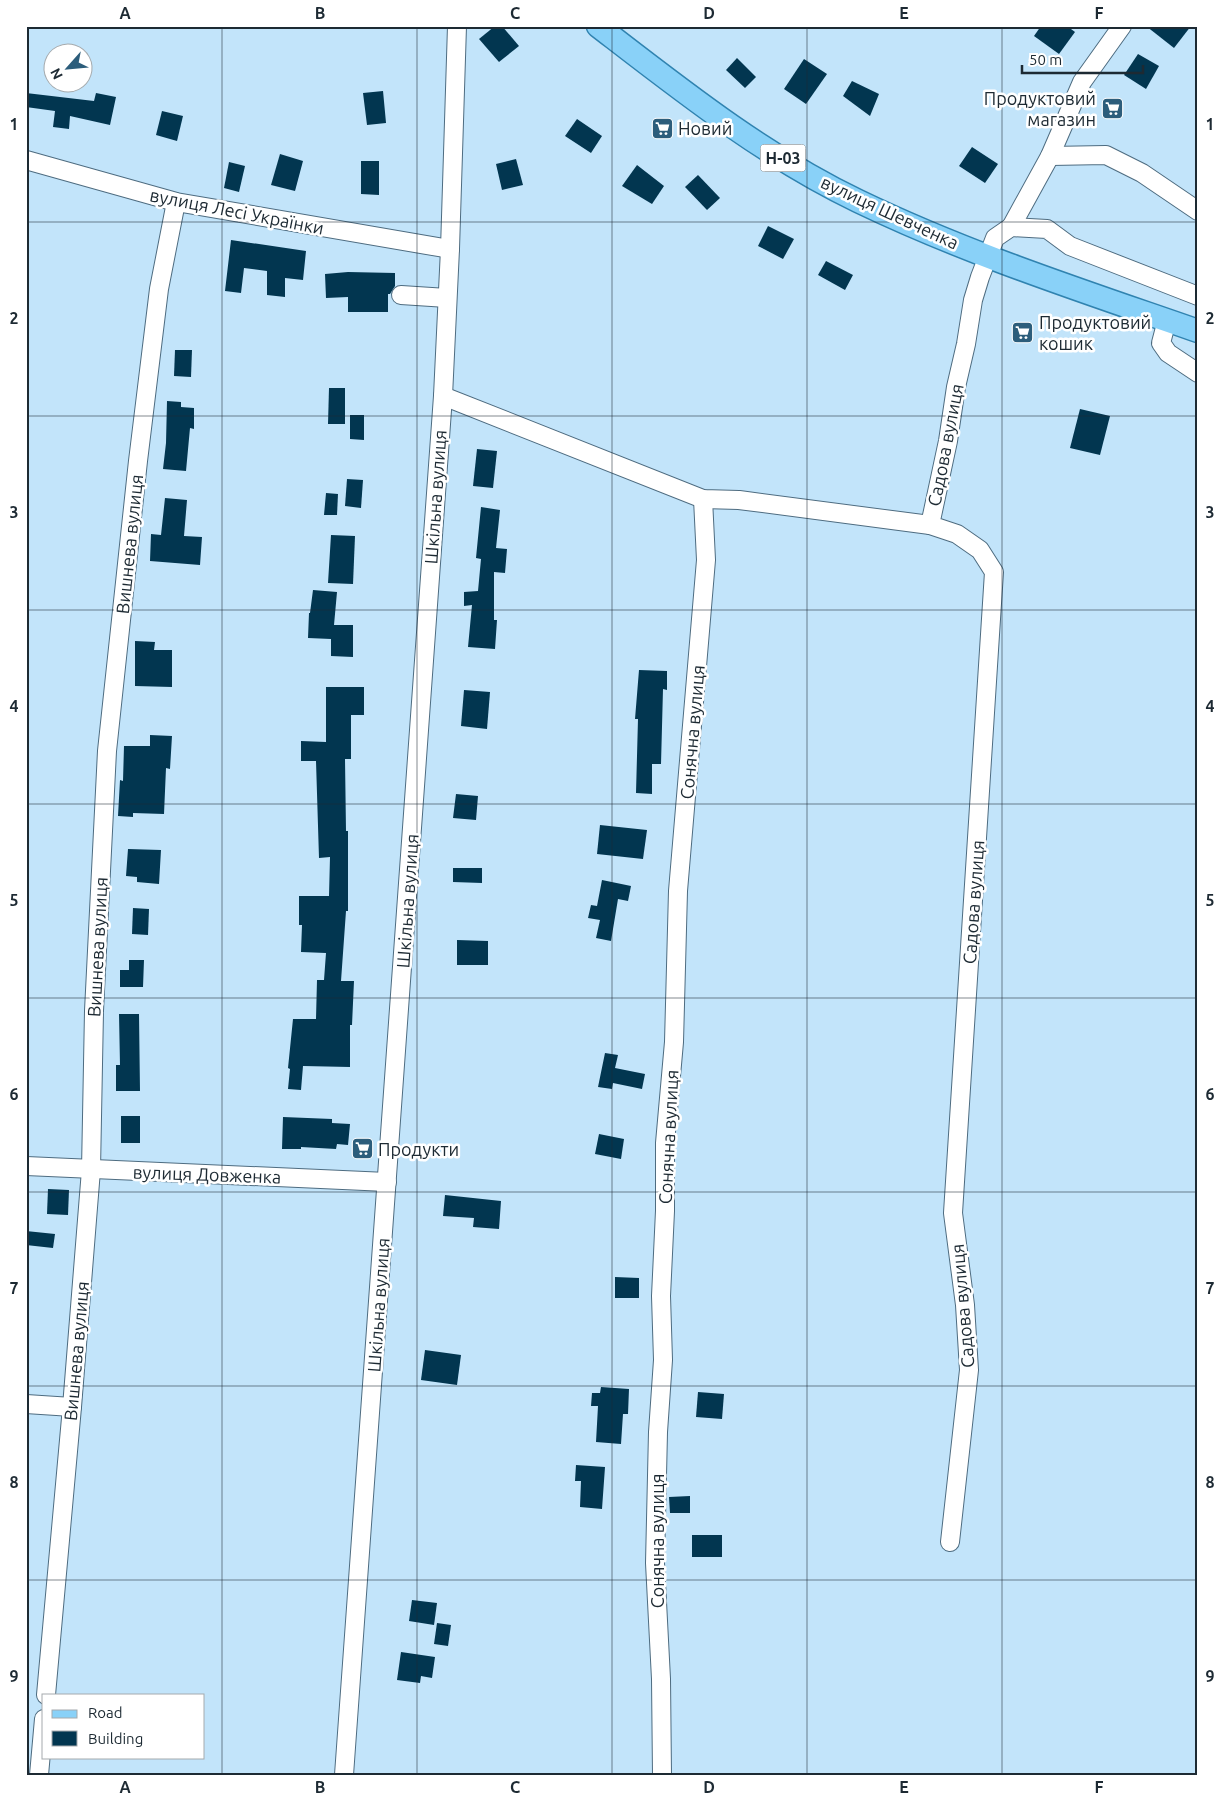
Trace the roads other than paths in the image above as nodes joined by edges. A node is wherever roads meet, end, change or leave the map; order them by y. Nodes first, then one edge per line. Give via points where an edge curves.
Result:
1 (457, 26) edge
2 (598, 26) edge
3 (1122, 26) edge
4 (1050, 156) junction
5 (26, 160) edge
6 (176, 202) junction
7 (1198, 211) edge
8 (1011, 227) junction
9 (450, 249) junction
10 (988, 256) junction
11 (401, 295) dead end
12 (1198, 296) edge
13 (447, 298) junction
14 (1167, 320) junction
15 (1198, 331) edge
16 (1198, 373) edge
17 (443, 396) junction
18 (703, 499) junction
19 (930, 525) junction
20 (26, 1166) edge
21 (91, 1170) junction
22 (387, 1182) junction
23 (26, 1404) edge
24 (72, 1407) junction
25 (950, 1542) dead end
26 (46, 1694) edge
27 (42, 1741) edge
28 (39, 1775) edge
29 (344, 1775) edge
30 (662, 1775) edge

1 - 9 street, Шкільна вулиця
2 - 10 main road, вулиця Шевченка / Н-03 via 708,110 799,169 858,201
3 - 4 street, Садова вулиця via 1082,82
4 - 7 street via 1106,156 1142,173
4 - 8 street, Садова вулиця
5 - 6 street, вулиця Лесі Українки
6 - 9 street, вулиця Лесі Українки
6 - 21 street, Вишнева вулиця via 159,289 107,751 94,1011
8 - 10 street, Садова вулиця via 995,238
8 - 12 street via 1046,229 1070,246
9 - 13 street, Шкільна вулиця
10 - 14 main road, Н-03
10 - 19 street, Садова вулиця via 973,300
11 - 13 street
13 - 17 street, Шкільна вулиця
14 - 15 main road, Н-03
14 - 16 street via 1161,343 1168,353
17 - 18 street
17 - 22 street, Шкільна вулиця
18 - 19 street via 740,500
18 - 30 street, Сонячна вулиця via 706,560 678,892 674,1042 665,1144 661,1296 663,1360 655,1563
19 - 25 street, Садова вулиця via 957,534 980,550 994,572 953,1213 965,1305 968,1370
20 - 21 street, вулиця Довженка
21 - 22 street, вулиця Довженка
21 - 24 street, Вишнева вулиця
22 - 29 street, Шкільна вулиця
23 - 24 street
24 - 26 street, Вишнева вулиця
27 - 28 street

